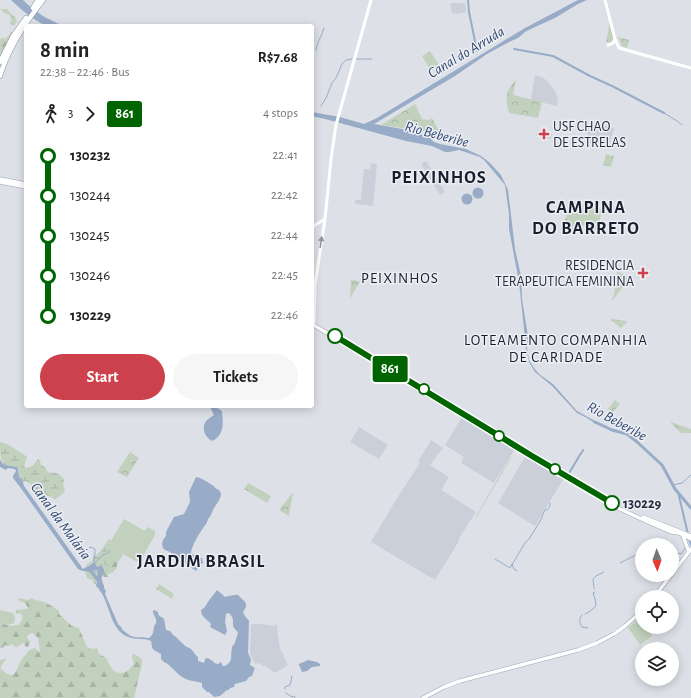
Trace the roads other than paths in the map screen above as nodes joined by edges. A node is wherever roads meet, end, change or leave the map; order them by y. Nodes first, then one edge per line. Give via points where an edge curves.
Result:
1 (38, 0) edge
2 (43, 0) edge
3 (372, 0) edge
4 (606, 0) edge
5 (34, 10) junction
6 (28, 18) junction
7 (24, 24) edge
8 (24, 25) edge
9 (615, 39) junction
10 (608, 44) dead end
11 (620, 48) junction
12 (0, 62) edge
13 (691, 68) edge
14 (0, 76) edge
15 (0, 178) edge
16 (0, 182) edge
17 (24, 185) edge
18 (24, 186) edge
19 (325, 219) junction
20 (318, 223) junction
21 (314, 226) edge
22 (324, 226) junction
23 (314, 304) edge
24 (314, 324) edge
25 (314, 324) edge
26 (664, 527) junction
27 (688, 536) edge
28 (690, 551) edge
29 (679, 565) edge
30 (666, 582) edge
31 (659, 590) edge
32 (635, 617) edge
33 (423, 698) edge

1 - 5 highway
2 - 5 highway
3 - 19 main road via 338,115
4 - 9 main road
4 - 11 main road
5 - 6 highway
6 - 7 highway
6 - 12 highway via 13,36
8 - 14 highway
9 - 10 main road
9 - 11 main road
11 - 13 main road
15 - 17 main road
16 - 18 main road
19 - 20 main road
19 - 22 main road
20 - 21 main road
20 - 22 main road
23 -> 22 main road
24 - 26 main road via 418,390 584,489 620,509
25 - 26 main road via 601,497
26 - 27 main road
26 - 27 main road
27 - 28 main road
28 - 29 main road
30 - 31 main road
32 - 33 main road via 621,629 593,644 572,652 460,681

